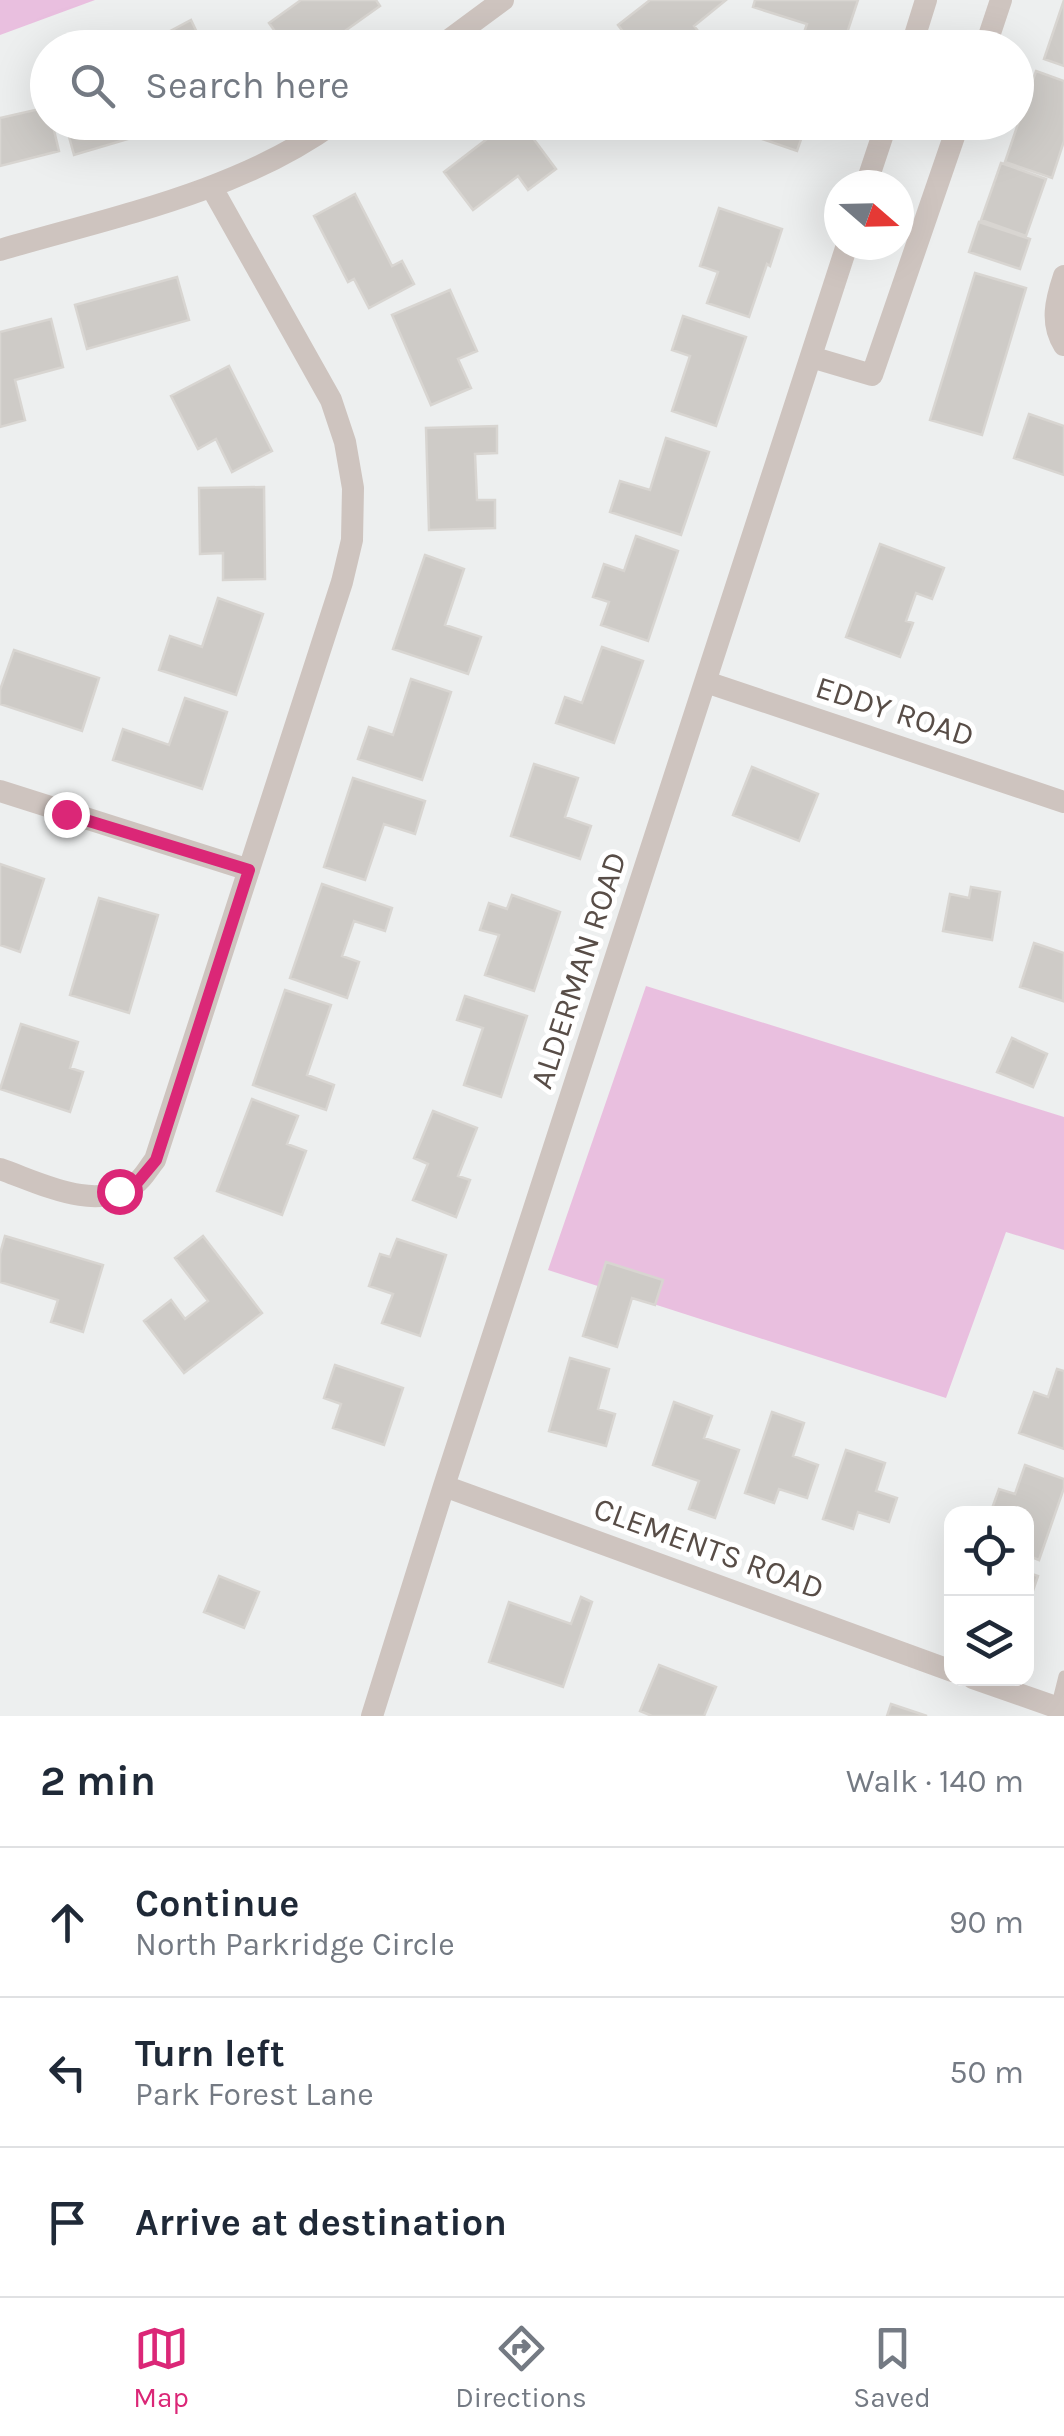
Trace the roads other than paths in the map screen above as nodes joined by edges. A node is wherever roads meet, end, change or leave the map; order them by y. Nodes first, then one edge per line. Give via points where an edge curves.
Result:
1 (503, 0) edge
2 (926, 0) edge
3 (1001, 0) edge
4 (462, 30) edge
5 (917, 30) edge
6 (991, 30) edge
7 (310, 140) edge
8 (881, 140) edge
9 (953, 140) edge
10 (871, 170) edge
11 (212, 188) junction
12 (0, 250) edge
13 (842, 260) edge
14 (1064, 276) edge
15 (1064, 345) edge
16 (811, 358) junction
17 (706, 682) junction
18 (0, 791) edge
19 (1064, 802) edge
20 (249, 870) junction
21 (0, 1169) edge
22 (444, 1486) junction
23 (944, 1668) edge
24 (1064, 1676) edge
25 (993, 1686) edge
26 (1054, 1710) edge
27 (372, 1716) edge

1 - 4 street
2 - 5 street
3 - 6 street
7 - 11 street
8 - 10 street
9 - 16 street via 872,375
11 - 12 street
11 - 20 street via 331,400 353,488 352,540 342,582
13 - 16 street, ALDERMAN ROAD
14 - 15 street via 1054,323
16 - 17 street, ALDERMAN ROAD
17 - 19 street, EDDY ROAD
17 - 22 street, ALDERMAN ROAD
18 - 20 street
20 - 21 street via 156,1160 136,1184 97,1198
22 - 23 street, CLEMENTS ROAD
22 - 27 street, ALDERMAN ROAD
24 - 26 lane
25 - 26 street

